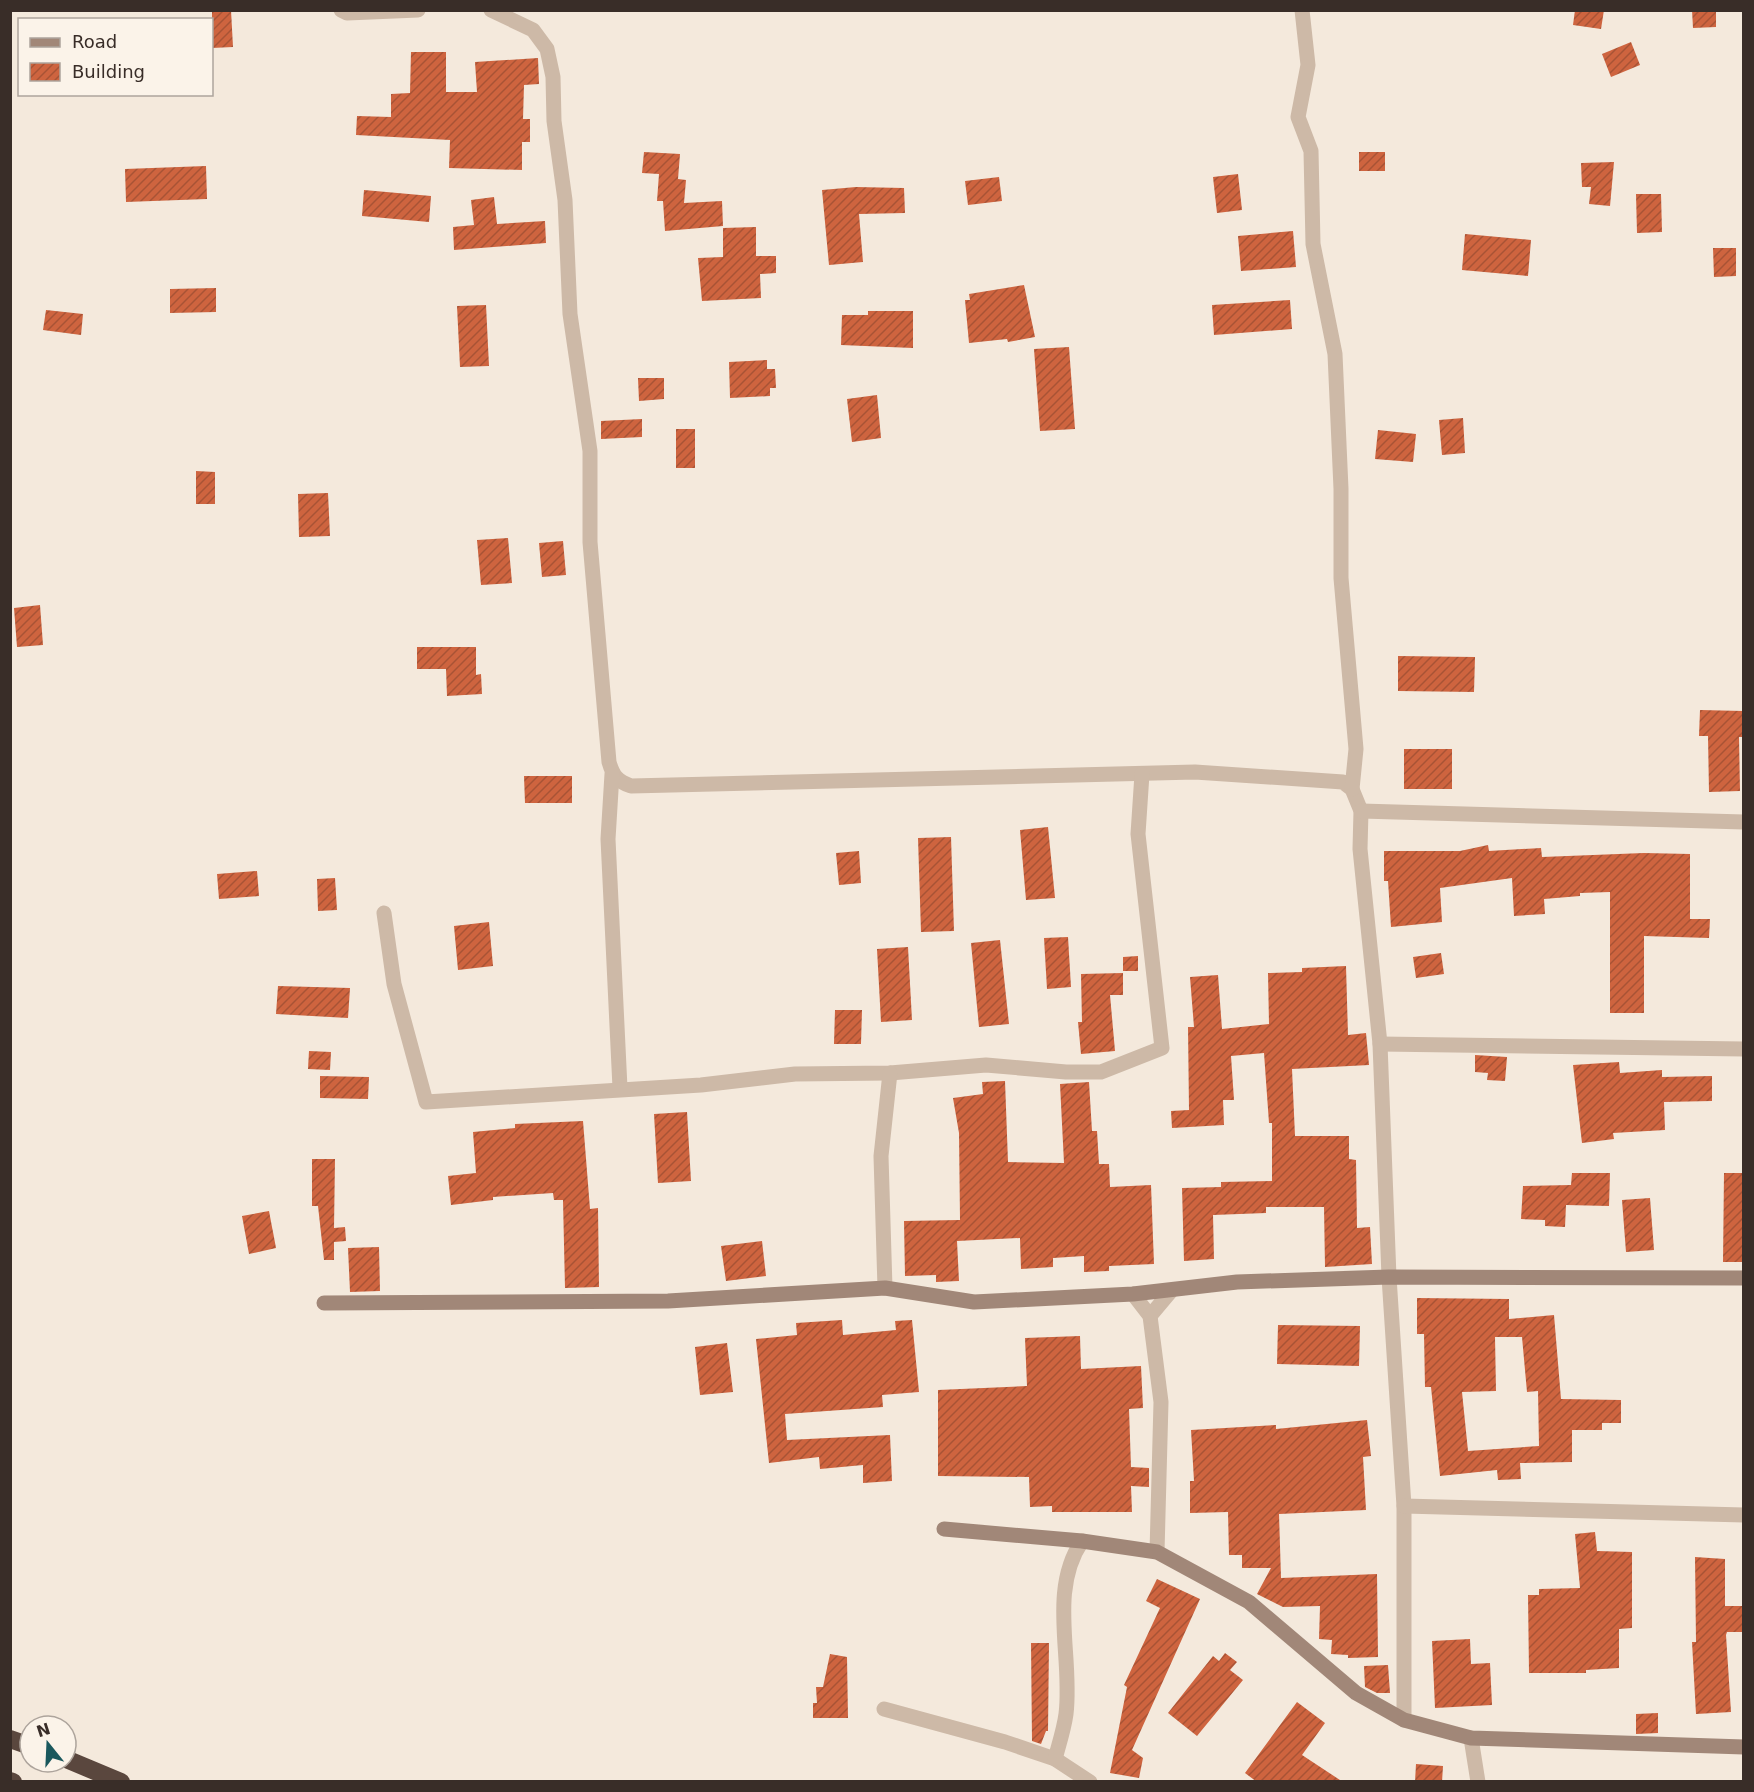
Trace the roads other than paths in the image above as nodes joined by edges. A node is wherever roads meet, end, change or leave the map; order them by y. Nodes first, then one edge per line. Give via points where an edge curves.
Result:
1 (341, 10) edge
2 (418, 10) edge
3 (491, 10) edge
4 (1302, 10) edge
5 (612, 774) junction
6 (1142, 774) junction
7 (1352, 789) junction
8 (1361, 811) junction
9 (1743, 822) edge
10 (384, 913) dead end
11 (1380, 1044) junction
12 (1743, 1049) edge
13 (890, 1073) junction
14 (620, 1088) junction
15 (1389, 1277) junction
16 (1743, 1278) edge
17 (885, 1288) junction
18 (1171, 1291) junction
19 (1133, 1294) junction
20 (324, 1304) dead end
21 (1150, 1316) junction
22 (1404, 1506) junction
23 (1743, 1515) edge
24 (944, 1529) dead end
25 (1082, 1541) junction
26 (1157, 1552) junction
27 (884, 1708) dead end
28 (1404, 1720) junction
29 (1471, 1738) junction
30 (1743, 1747) edge
31 (1055, 1759) junction
32 (78, 1764) edge
33 (122, 1782) edge
34 (1090, 1782) edge
35 (1478, 1782) edge

1 - 2 street
3 - 5 street via 533,30 547,49 553,77 554,121 565,200 570,314 590,451 590,542
4 - 7 street via 1308,65 1298,117 1311,151 1313,244 1335,354 1341,578 1356,748
5 - 6 street via 631,786
5 - 14 street via 608,838
6 - 7 street via 1195,771 1343,782
6 - 13 street via 1138,834 1162,1048 1101,1072 986,1065
7 - 8 street
8 - 9 street
8 - 11 street via 1360,849
10 - 14 street via 394,984 426,1102
11 - 12 street
11 - 15 street
13 - 14 street via 795,1074 700,1085
13 - 17 street via 881,1156
15 - 16 street
15 - 18 street via 1237,1282
15 - 22 street
17 - 19 street via 974,1302
17 - 20 street via 668,1301
18 - 19 street
18 - 21 street
19 - 21 street
21 - 26 street via 1161,1402
22 - 23 street
22 - 28 street
24 - 25 street
25 - 26 street
25 - 31 street via 1070,1558 1065,1598 1066,1713
26 - 28 street via 1249,1602 1356,1693
27 - 31 street
28 - 29 street
29 - 30 street
29 - 35 street
31 - 34 street
32 - 33 highway

